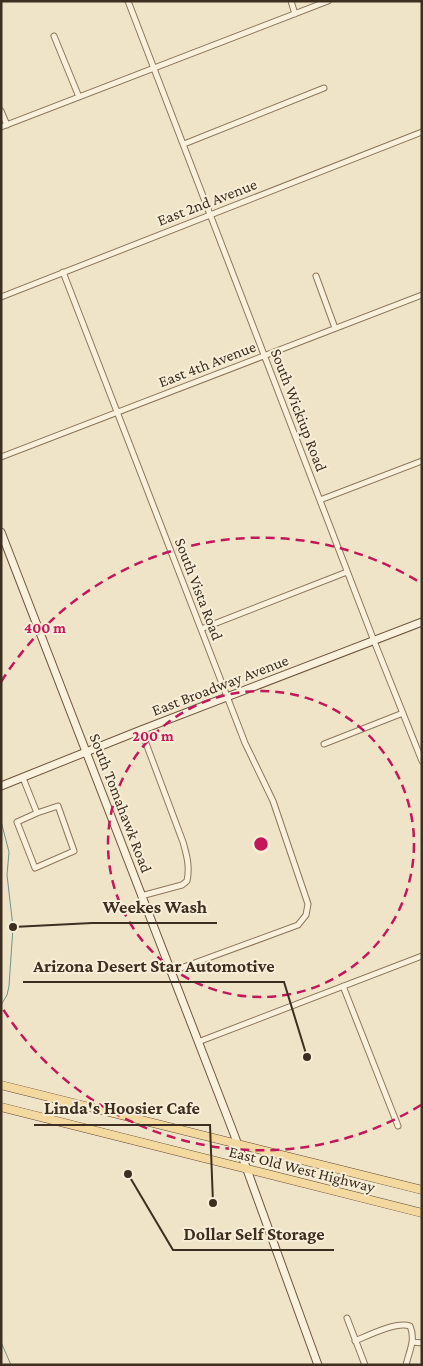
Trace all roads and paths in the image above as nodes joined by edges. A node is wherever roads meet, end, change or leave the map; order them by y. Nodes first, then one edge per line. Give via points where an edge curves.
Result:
1 (128, 1) edge
2 (290, 1) edge
3 (328, 1) edge
4 (295, 14) junction
5 (54, 36) dead end
6 (154, 68) junction
7 (324, 88) dead end
8 (79, 97) junction
9 (1, 111) edge
10 (4, 126) edge
11 (422, 132) edge
12 (184, 144) junction
13 (210, 214) junction
14 (63, 272) junction
15 (316, 276) dead end
16 (422, 295) edge
17 (1, 297) edge
18 (335, 328) junction
19 (265, 356) junction
20 (118, 412) junction
21 (1, 457) edge
22 (422, 461) edge
23 (320, 500) junction
24 (1, 532) edge
25 (347, 572) junction
26 (422, 622) edge
27 (201, 629) junction
28 (374, 641) junction
29 (227, 698) junction
30 (403, 713) junction
31 (140, 730) junction
32 (324, 744) dead end
33 (87, 753) junction
34 (422, 761) edge
35 (23, 778) junction
36 (1, 786) edge
37 (36, 813) junction
38 (141, 896) junction
39 (422, 956) edge
40 (170, 972) junction
41 (343, 986) junction
42 (198, 1042) junction
43 (2, 1085) edge
44 (1, 1107) edge
45 (398, 1126) dead end
46 (238, 1144) junction
47 (246, 1169) junction
48 (422, 1190) edge
49 (422, 1213) edge
50 (347, 1318) dead end
51 (355, 1340) junction
52 (412, 1342) junction
53 (422, 1344) edge
54 (318, 1365) edge
55 (365, 1365) edge
56 (406, 1365) edge

1 - 6 street, South Wickiup Road
2 - 4 street
3 - 4 street
4 - 6 street
5 - 8 street
6 - 8 street
6 - 12 street, South Wickiup Road
7 - 12 street
8 - 10 street
9 - 10 street
11 - 13 street, East 2nd Avenue
12 - 13 street, South Wickiup Road
13 - 14 street, East 2nd Avenue
13 - 19 street, South Wickiup Road
14 - 17 street, East 2nd Avenue
14 - 20 street, South Vista Road
15 - 18 street
16 - 18 street, East 4th Avenue
18 - 19 street, East 4th Avenue
19 - 20 street, East 4th Avenue
19 - 23 street, South Wickiup Road
20 - 21 street, East 4th Avenue
20 - 27 street, South Vista Road
22 - 23 street
23 - 25 street, South Wickiup Road
24 - 33 main road, South Tomahawk Road
25 - 27 street
25 - 28 street, South Wickiup Road
26 - 28 main road, East Broadway Avenue
27 - 29 street, South Vista Road
28 - 29 main road, East Broadway Avenue
28 - 30 street, South Wickiup Road
29 - 31 main road, East Broadway Avenue
29 - 40 street, South Vista Road via 272,801 308,904 306,915 298,925
30 - 32 street
30 - 34 street, South Wickiup Road
31 - 33 main road, East Broadway Avenue
31 - 38 street via 188,859 187,881
33 - 35 main road, East Broadway Avenue
33 - 38 main road, South Tomahawk Road
35 - 36 main road, East Broadway Avenue
35 - 37 street
37 - 37 street via 17,822 35,868 74,851 58,806
38 - 40 main road, South Tomahawk Road
39 - 41 street
40 - 42 main road, South Tomahawk Road
41 - 42 street
41 - 45 street
42 - 46 main road, South Tomahawk Road
43 - 46 main road, East Old West Highway
44 - 47 main road, East Old West Highway
46 - 47 main road, South Tomahawk Road
46 - 48 main road, East Old West Highway
47 - 49 main road, East Old West Highway
47 - 54 main road, South Tomahawk Road
50 - 51 street
51 - 52 street via 405,1324 412,1331
51 - 55 street
52 - 53 street
52 - 56 street

